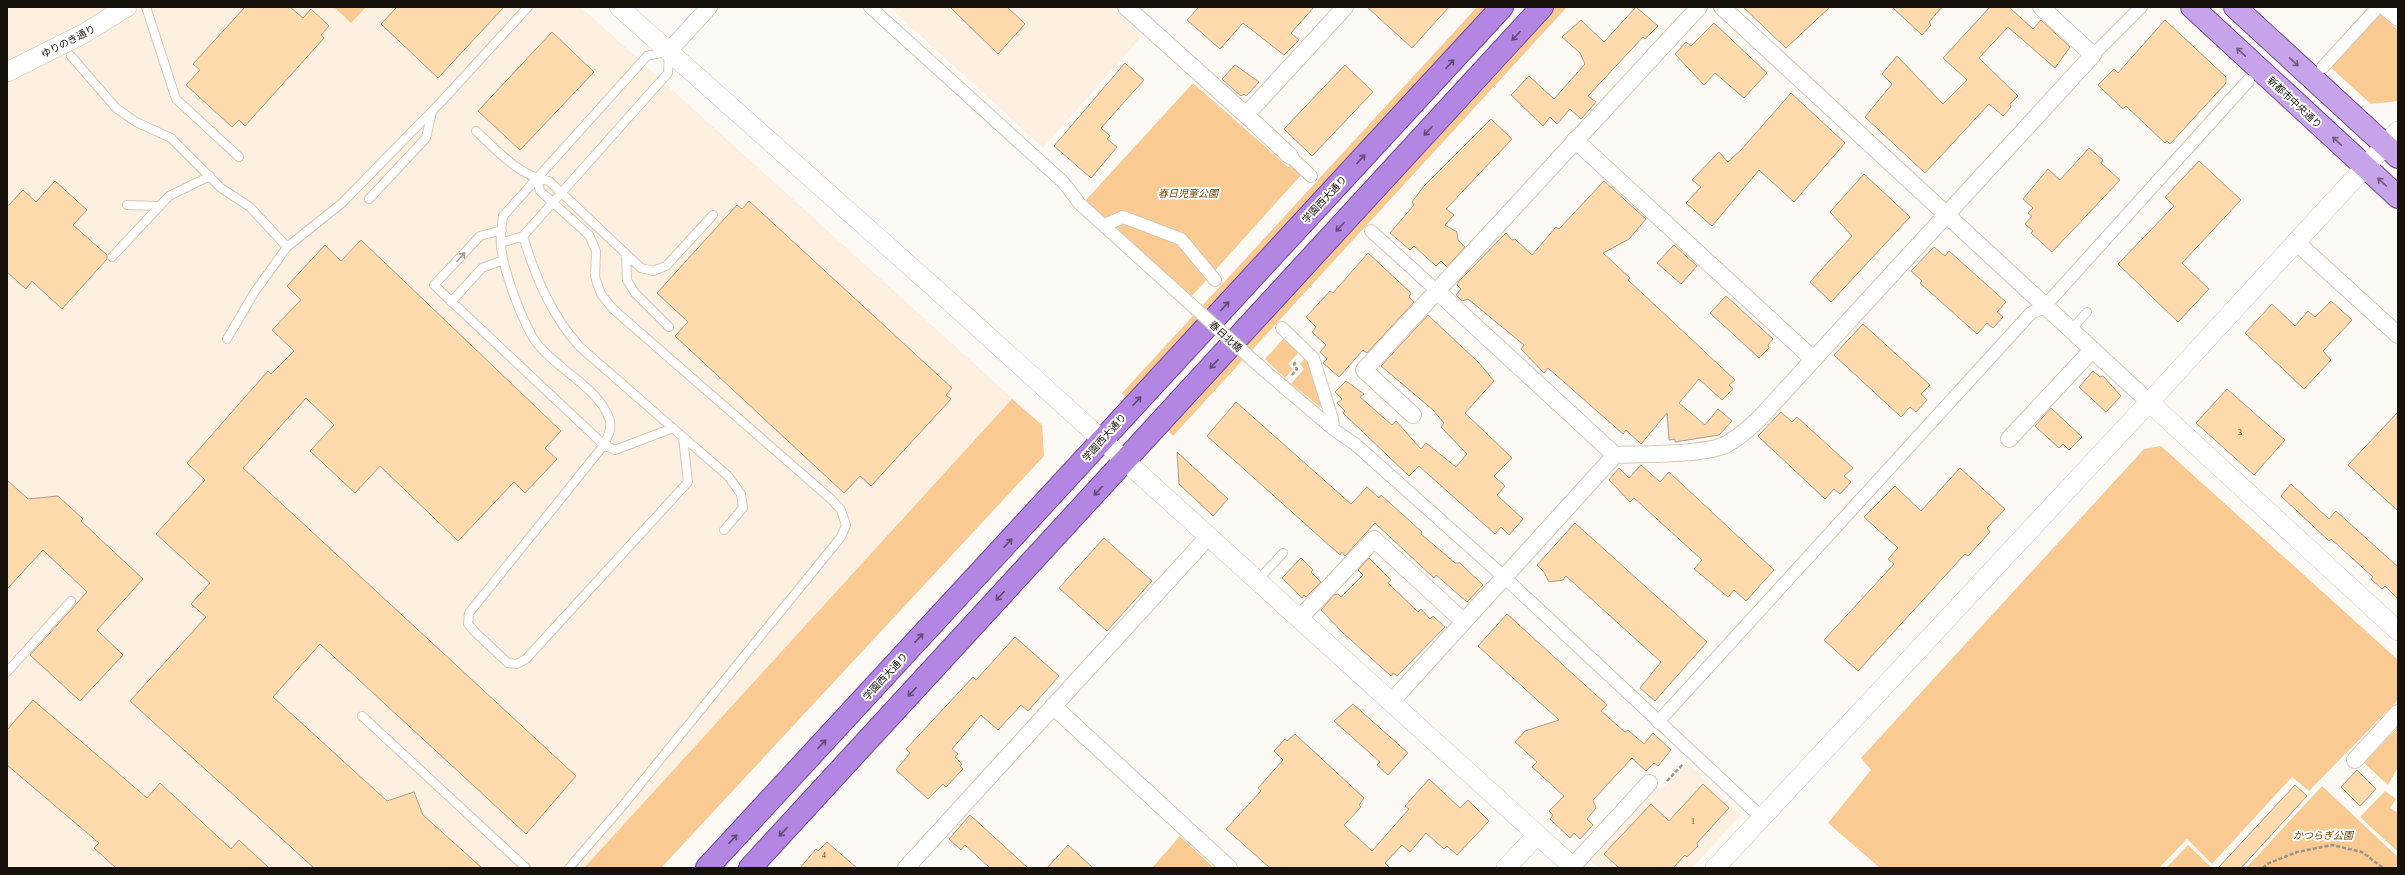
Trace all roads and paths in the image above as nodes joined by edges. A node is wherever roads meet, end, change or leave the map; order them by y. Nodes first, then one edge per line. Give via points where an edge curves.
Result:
1 (127, 7) edge
2 (146, 7) edge
3 (528, 7) edge
4 (619, 7) edge
5 (709, 7) edge
6 (870, 7) edge
7 (1126, 7) edge
8 (1345, 7) edge
9 (1502, 7) edge
10 (1542, 7) edge
11 (1699, 7) edge
12 (1722, 7) edge
13 (2040, 7) edge
14 (2141, 7) edge
15 (2192, 7) edge
16 (2235, 7) edge
17 (2378, 7) edge
18 (2385, 7) edge
19 (2398, 18) edge
20 (668, 51) junction
21 (2093, 55) junction
22 (71, 56) dead end
23 (2323, 67) dead end
24 (7, 72) edge
25 (2248, 81) dead end
26 (432, 111) junction
27 (1246, 115) junction
28 (476, 131) dead end
29 (1575, 140) junction
30 (2394, 144) edge
31 (1290, 156) joint
32 (239, 157) dead end
33 (2365, 167) junction
34 (210, 176) junction
35 (1311, 176) dead end
36 (536, 179) junction
37 (561, 192) junction
38 (2398, 197) edge
39 (369, 199) dead end
40 (552, 202) junction
41 (126, 205) dead end
42 (160, 206) junction
43 (712, 215) dead end
44 (1946, 216) junction
45 (1105, 225) junction
46 (502, 230) junction
47 (1371, 232) dead end
48 (523, 236) junction
49 (2295, 241) junction
50 (500, 243) junction
51 (287, 248) junction
52 (626, 254) junction
53 (112, 257) dead end
54 (503, 260) junction
55 (1215, 280) dead end
56 (1436, 291) junction
57 (451, 302) junction
58 (2044, 307) junction
59 (2087, 312) dead end
60 (669, 327) dead end
61 (1282, 328) dead end
62 (2070, 331) junction
63 (2398, 335) edge
64 (227, 339) dead end
65 (1306, 350) junction
66 (2092, 350) junction
67 (1813, 359) junction
68 (1282, 386) junction
69 (2149, 402) junction
70 (1413, 415) dead end
71 (673, 428) junction
72 (1333, 429) junction
73 (683, 437) junction
74 (2009, 439) dead end
75 (1102, 441) junction
76 (604, 445) junction
77 (1615, 455) junction
78 (1124, 462) junction
79 (724, 530) dead end
80 (1208, 537) junction
81 (1283, 553) dead end
82 (1504, 577) junction
83 (1257, 582) junction
84 (71, 601) dead end
85 (1299, 619) junction
86 (1462, 621) junction
87 (2398, 631) edge
88 (7, 672) edge
89 (1391, 702) junction
90 (1053, 706) junction
91 (2398, 713) edge
92 (362, 716) dead end
93 (1658, 722) junction
94 (1693, 754) junction
95 (2355, 760) dead end
96 (1649, 783) joint
97 (1761, 817) junction
98 (1537, 834) junction
99 (1573, 867) edge
100 (526, 868) edge
101 (569, 868) edge
102 (707, 868) edge
103 (750, 868) edge
104 (906, 868) edge
105 (1229, 868) edge
106 (1506, 868) edge
107 (1715, 868) edge
108 (2263, 868) edge
109 (2382, 868) edge

1 - 24 street, ゆりのき通り via 83,34
2 - 32 lane via 176,99
3 - 26 lane
4 - 20 street
5 - 20 street
6 - 45 street, 春日北橋 via 1063,182 1080,204
7 - 27 street
8 - 27 street
75 -> 9 highway, 学園西大通り
10 -> 78 highway
11 - 29 street
12 - 44 street
13 - 21 street
14 - 21 street
33 -> 15 main road, 新都市中央通り
16 -> 30 main road
17 - 23 street
18 - 19 street
20 - 36 lane via 647,56
20 - 37 lane via 668,73
20 - 75 street
21 - 44 street
22 - 34 lane via 116,108 136,122 171,138
25 - 58 street
26 - 39 lane via 426,138
26 - 51 lane via 342,203
27 - 31 street
28 - 36 lane via 519,170
29 - 56 street
29 - 67 street
30 - 33 street
31 - 35 street
38 -> 33 main road, 新都市中央通り
33 - 49 street
34 - 42 lane via 169,196
34 - 51 lane via 233,197 250,207
36 - 37 lane via 549,181
36 - 40 lane via 540,191
36 - 46 lane via 503,216
37 - 40 lane
37 - 52 lane
40 - 48 lane
40 - 101 lane via 589,236 596,251 595,277 601,294 613,309 832,500 841,510 846,525 836,543
41 - 42 lane
42 - 53 lane
43 - 52 lane via 666,266 653,272 641,268
44 - 58 street
44 - 67 street
45 - 55 street via 1123,217 1181,239 1190,246
45 - 68 street, 春日北橋, bridge
46 - 50 lane
57 -> 46 lane via 434,286 480,236
47 - 56 street
48 - 50 lane
48 - 71 lane via 533,269 564,330
49 - 63 street
49 - 69 street
50 - 54 lane
51 - 64 lane via 254,293
52 - 60 lane via 627,280 635,293
54 - 57 lane via 482,268
54 - 76 lane via 532,336 597,399 610,422 610,432
56 - 70 street via 1364,370
56 - 77 street
57 - 76 lane
58 - 62 street
58 - 93 street via 2031,313
59 - 62 lane
61 - 65 street
62 - 66 street
65 - 68 path via 1294,364 1297,369
65 - 72 street via 1313,358
66 - 69 street
66 - 74 street
67 - 77 street via 1757,421 1724,445 1685,451
68 - 72 street, 春日北橋
69 - 87 street
69 - 97 street
71 - 73 lane
71 - 76 lane via 615,450
72 - 82 street, 春日北橋 via 1355,444
73 - 76 lane via 688,482 526,659 517,664 508,663 468,624 469,613
73 - 79 lane via 728,476 742,494 743,508
75 - 78 street
102 -> 75 highway, 学園西大通り
77 - 82 street
78 - 80 street
78 -> 103 highway
80 - 83 street
80 - 90 street
81 - 83 lane
82 - 86 street
82 - 93 street, 春日北橋
83 - 85 street
84 - 88 lane
85 - 86 street via 1374,539
85 - 89 street
86 - 89 street
89 - 98 street
90 - 104 street
90 - 105 street
91 - 95 street
92 - 100 lane
93 - 94 street, 春日北橋
94 - 96 path via 1662,786
94 - 97 street, 春日北橋
96 - 99 street
97 - 107 street
98 - 99 street
98 - 106 street
108 - 109 path via 2297,852 2332,845 2362,852

